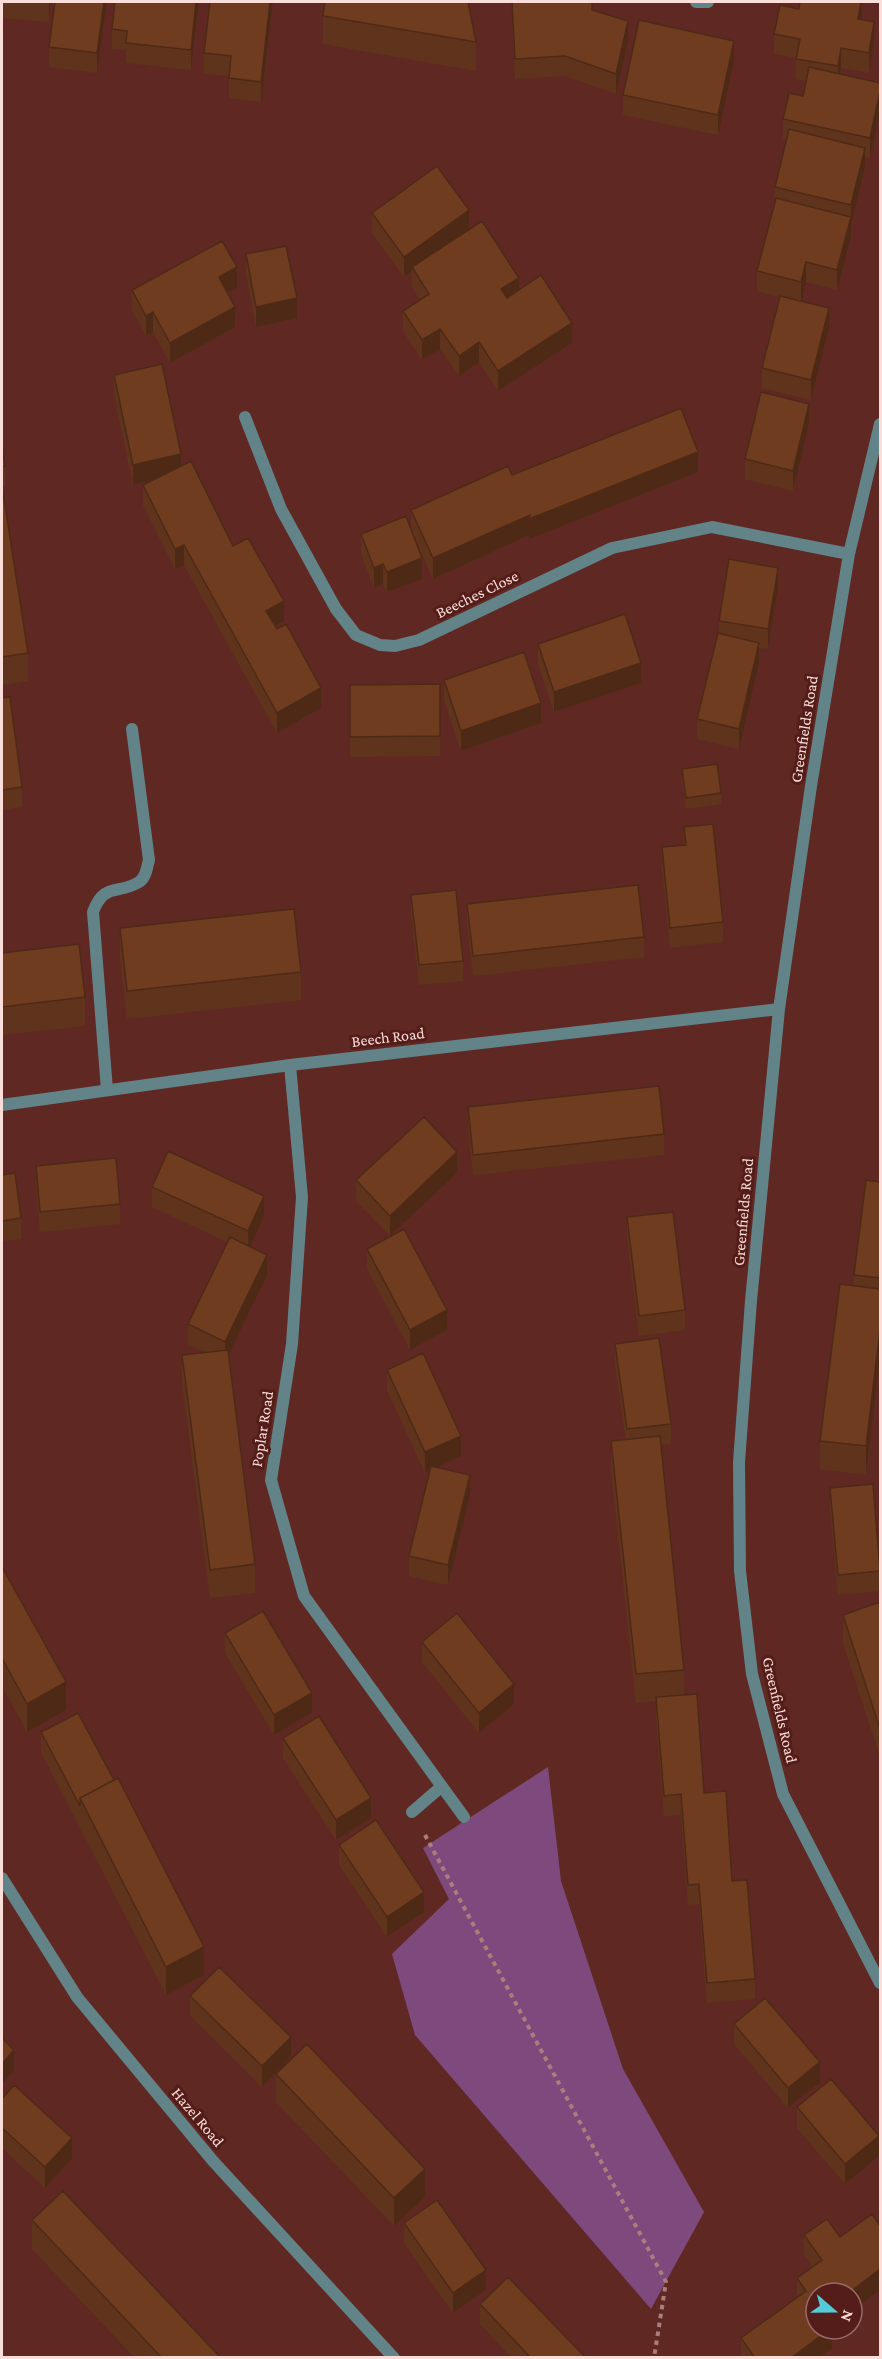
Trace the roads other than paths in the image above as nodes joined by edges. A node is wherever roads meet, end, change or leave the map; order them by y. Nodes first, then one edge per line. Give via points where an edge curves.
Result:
1 (696, 2) edge
2 (708, 2) edge
3 (245, 417) dead end
4 (880, 424) edge
5 (878, 454) edge
6 (849, 554) junction
7 (132, 729) dead end
8 (779, 1009) junction
9 (290, 1065) junction
10 (107, 1090) junction
11 (2, 1105) edge
12 (441, 1786) junction
13 (412, 1812) road end
14 (464, 1816) dead end
15 (2, 1878) edge
16 (880, 1983) edge
17 (393, 2358) edge

1 - 2 street
3 - 6 street, Beeches Close via 281,509 336,609 356,635 380,645 419,640 612,548 712,527
4 - 5 street, Greenfields Road
5 - 6 street, Greenfields Road
6 - 8 street, Greenfields Road
7 - 10 street via 149,860 139,882 106,892 93,912
8 - 9 street, Beech Road
8 - 16 street, Greenfields Road via 739,1462 740,1570 752,1674 783,1794
9 - 10 street, Beech Road
9 - 12 street, Poplar Road via 302,1197 292,1344 271,1480 304,1596
10 - 11 street, Beech Road
12 - 13 street
12 - 14 street, Poplar Road
15 - 17 street, Hazel Road via 77,1997 213,2161

